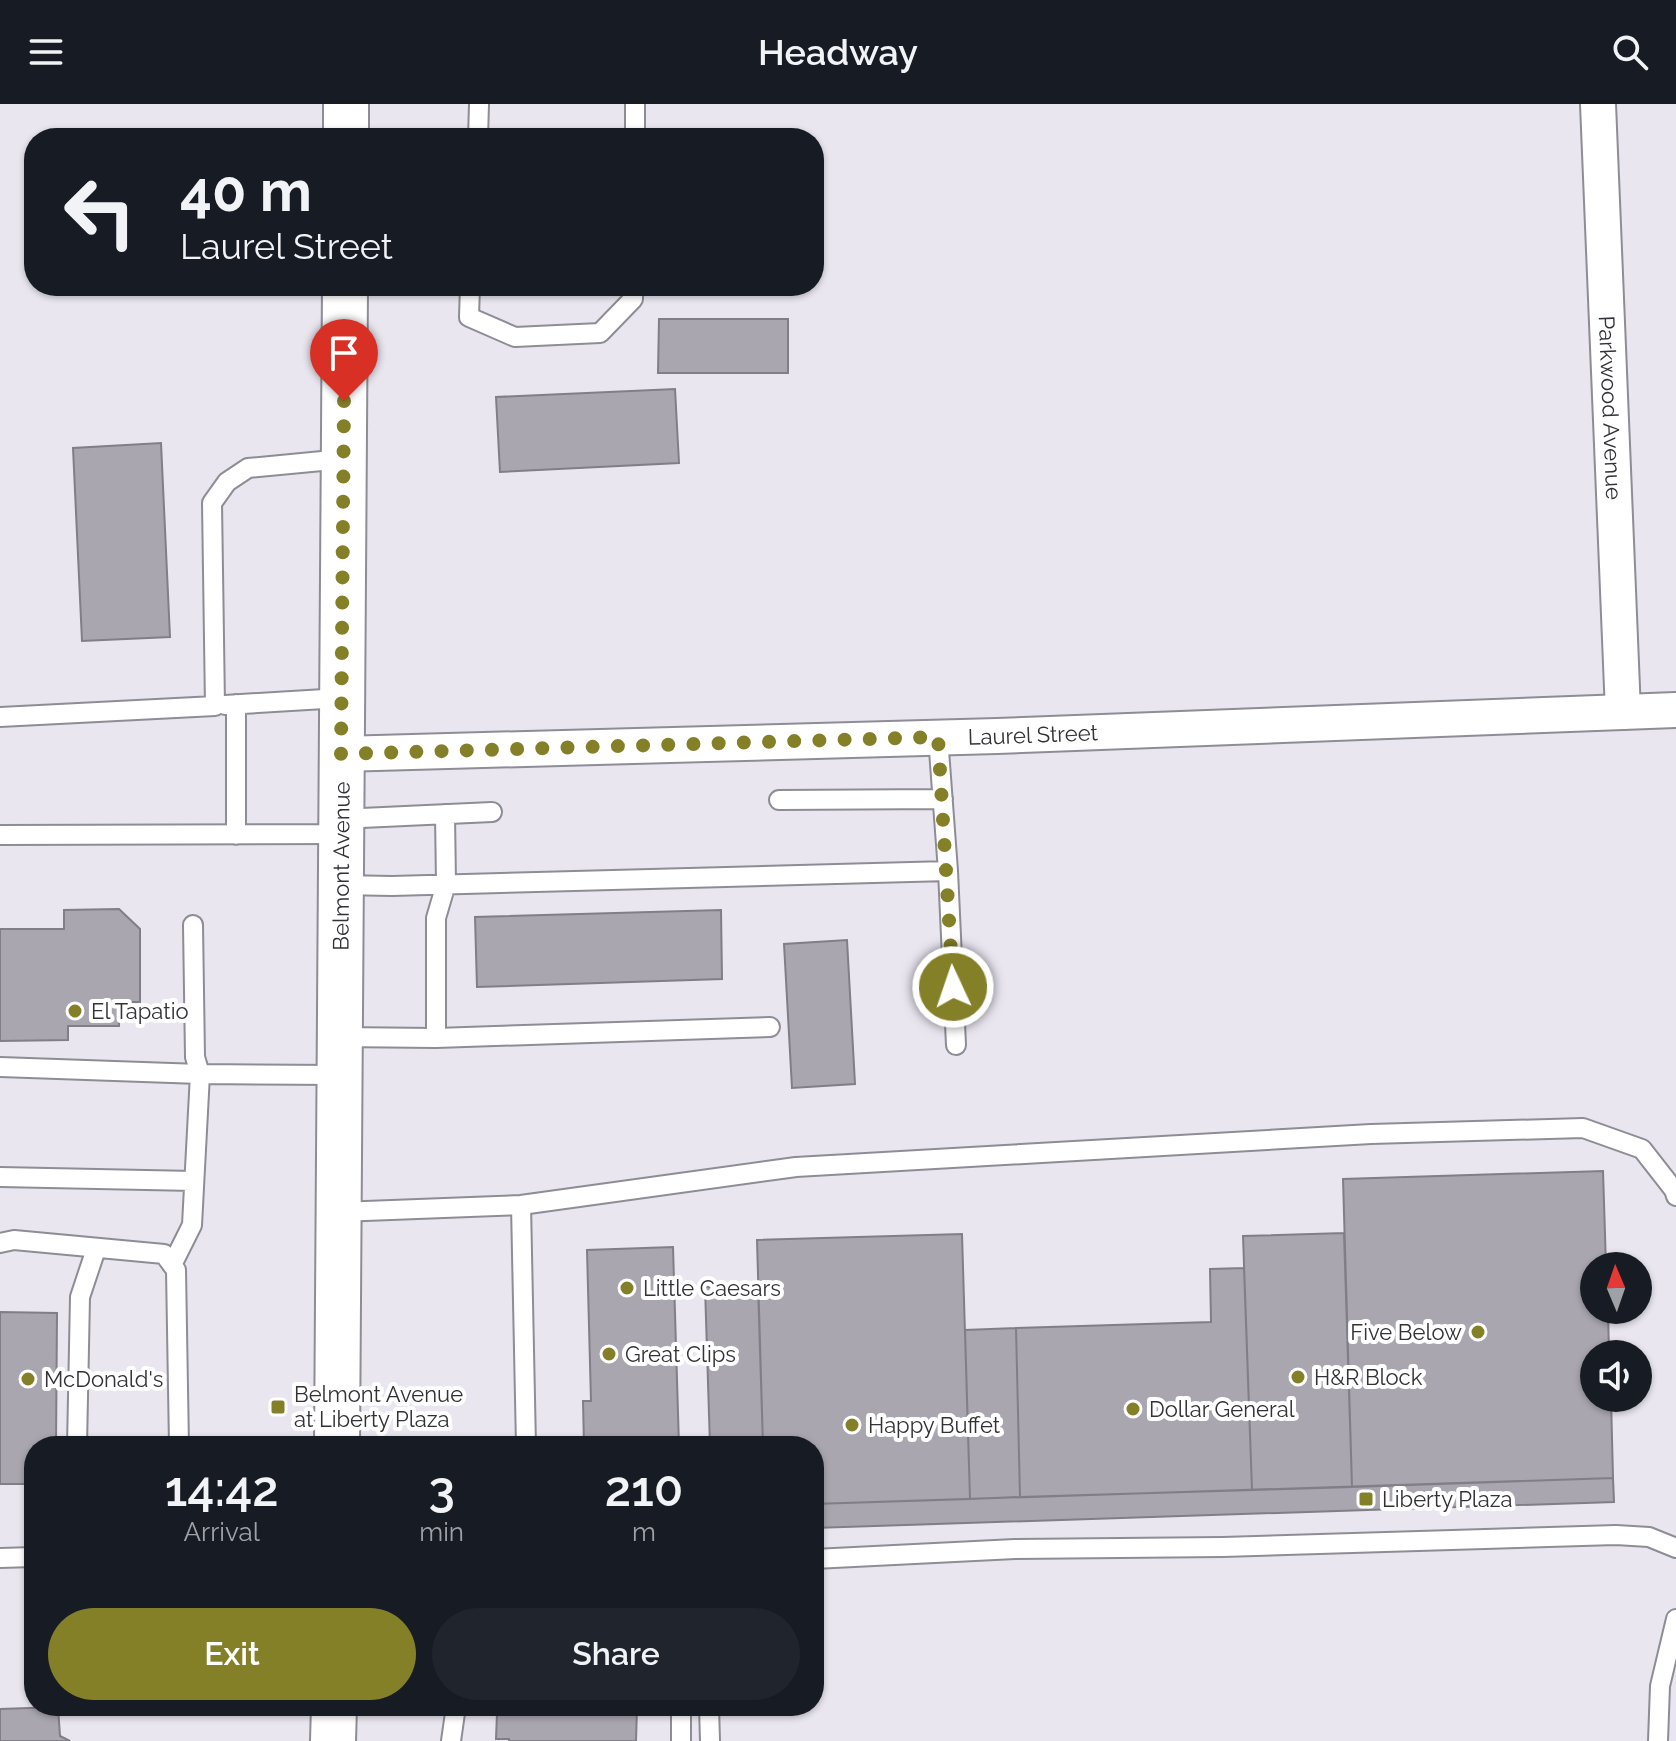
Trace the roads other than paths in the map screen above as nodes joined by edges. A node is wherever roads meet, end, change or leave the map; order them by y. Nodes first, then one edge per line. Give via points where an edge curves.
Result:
1 (346, 104) edge
2 (479, 104) edge
3 (635, 104) edge
4 (1598, 104) edge
5 (346, 128) edge
6 (478, 128) edge
7 (635, 128) edge
8 (345, 296) edge
9 (470, 296) edge
10 (633, 296) edge
11 (343, 459) junction
12 (341, 698) junction
13 (236, 704) junction
14 (215, 706) junction
15 (1676, 710) edge
16 (1623, 712) junction
17 (0, 717) edge
18 (938, 737) junction
19 (341, 754) junction
20 (943, 799) junction
21 (779, 800) dead end
22 (492, 812) dead end
23 (445, 814) junction
24 (340, 827) junction
25 (0, 835) edge
26 (236, 835) junction
27 (948, 871) junction
28 (446, 884) junction
29 (340, 885) junction
30 (193, 925) dead end
31 (770, 1027) dead end
32 (436, 1038) junction
33 (956, 1045) dead end
34 (339, 1056) junction
35 (0, 1067) edge
36 (200, 1074) junction
37 (0, 1177) edge
38 (194, 1181) junction
39 (1676, 1196) edge
40 (521, 1205) junction
41 (338, 1212) junction
42 (0, 1243) edge
43 (96, 1249) junction
44 (172, 1265) junction
45 (77, 1436) edge
46 (179, 1436) edge
47 (337, 1436) edge
48 (526, 1436) edge
49 (1676, 1548) edge
50 (24, 1557) edge
51 (0, 1558) edge
52 (824, 1559) edge
53 (1676, 1619) edge
54 (334, 1716) edge
55 (455, 1716) edge
56 (681, 1716) edge
57 (709, 1716) edge
58 (1664, 1739) edge
59 (333, 1741) edge
60 (451, 1741) edge
61 (681, 1741) edge
62 (710, 1741) edge

1 - 5 main road
2 - 6 lane
3 - 7 lane
4 - 16 street, Parkwood Avenue
8 - 11 main road, Belmont Avenue
9 - 10 lane via 469,317 515,337 600,333
11 - 12 main road, Belmont Avenue
11 - 14 lane via 248,468 227,482 212,503
12 - 13 lane
12 - 19 main road, Belmont Avenue
13 - 14 lane
13 - 26 lane
14 - 17 lane
15 - 16 street, Laurel Street
16 - 18 street, Laurel Street
18 - 19 street, Laurel Street
18 - 20 lane
19 - 24 main road, Belmont Avenue
20 - 21 lane
20 - 27 lane
22 - 23 lane
23 - 24 lane
23 - 28 lane
24 - 26 lane
24 - 29 main road, Belmont Avenue
25 - 26 lane
27 - 28 lane
27 - 33 lane
28 - 29 lane
28 - 32 lane via 436,918
29 - 34 main road, Belmont Avenue
30 - 36 lane via 195,1057
31 - 32 lane
32 - 34 lane
34 - 36 lane
34 - 41 main road, Belmont Avenue
35 - 36 lane
36 - 38 lane
37 - 38 lane
38 - 44 lane via 192,1225
39 - 40 lane via 1642,1149 1583,1128 1371,1134 796,1167
40 - 41 lane
40 - 48 lane
41 - 47 main road, Belmont Avenue
42 - 43 lane
43 - 44 lane via 164,1254
43 - 45 lane via 80,1297
44 - 46 lane
49 - 52 lane via 1649,1537 1616,1535
50 - 51 lane
53 - 58 lane via 1660,1686
54 - 59 main road
55 - 60 lane
56 - 61 lane
57 - 62 lane

